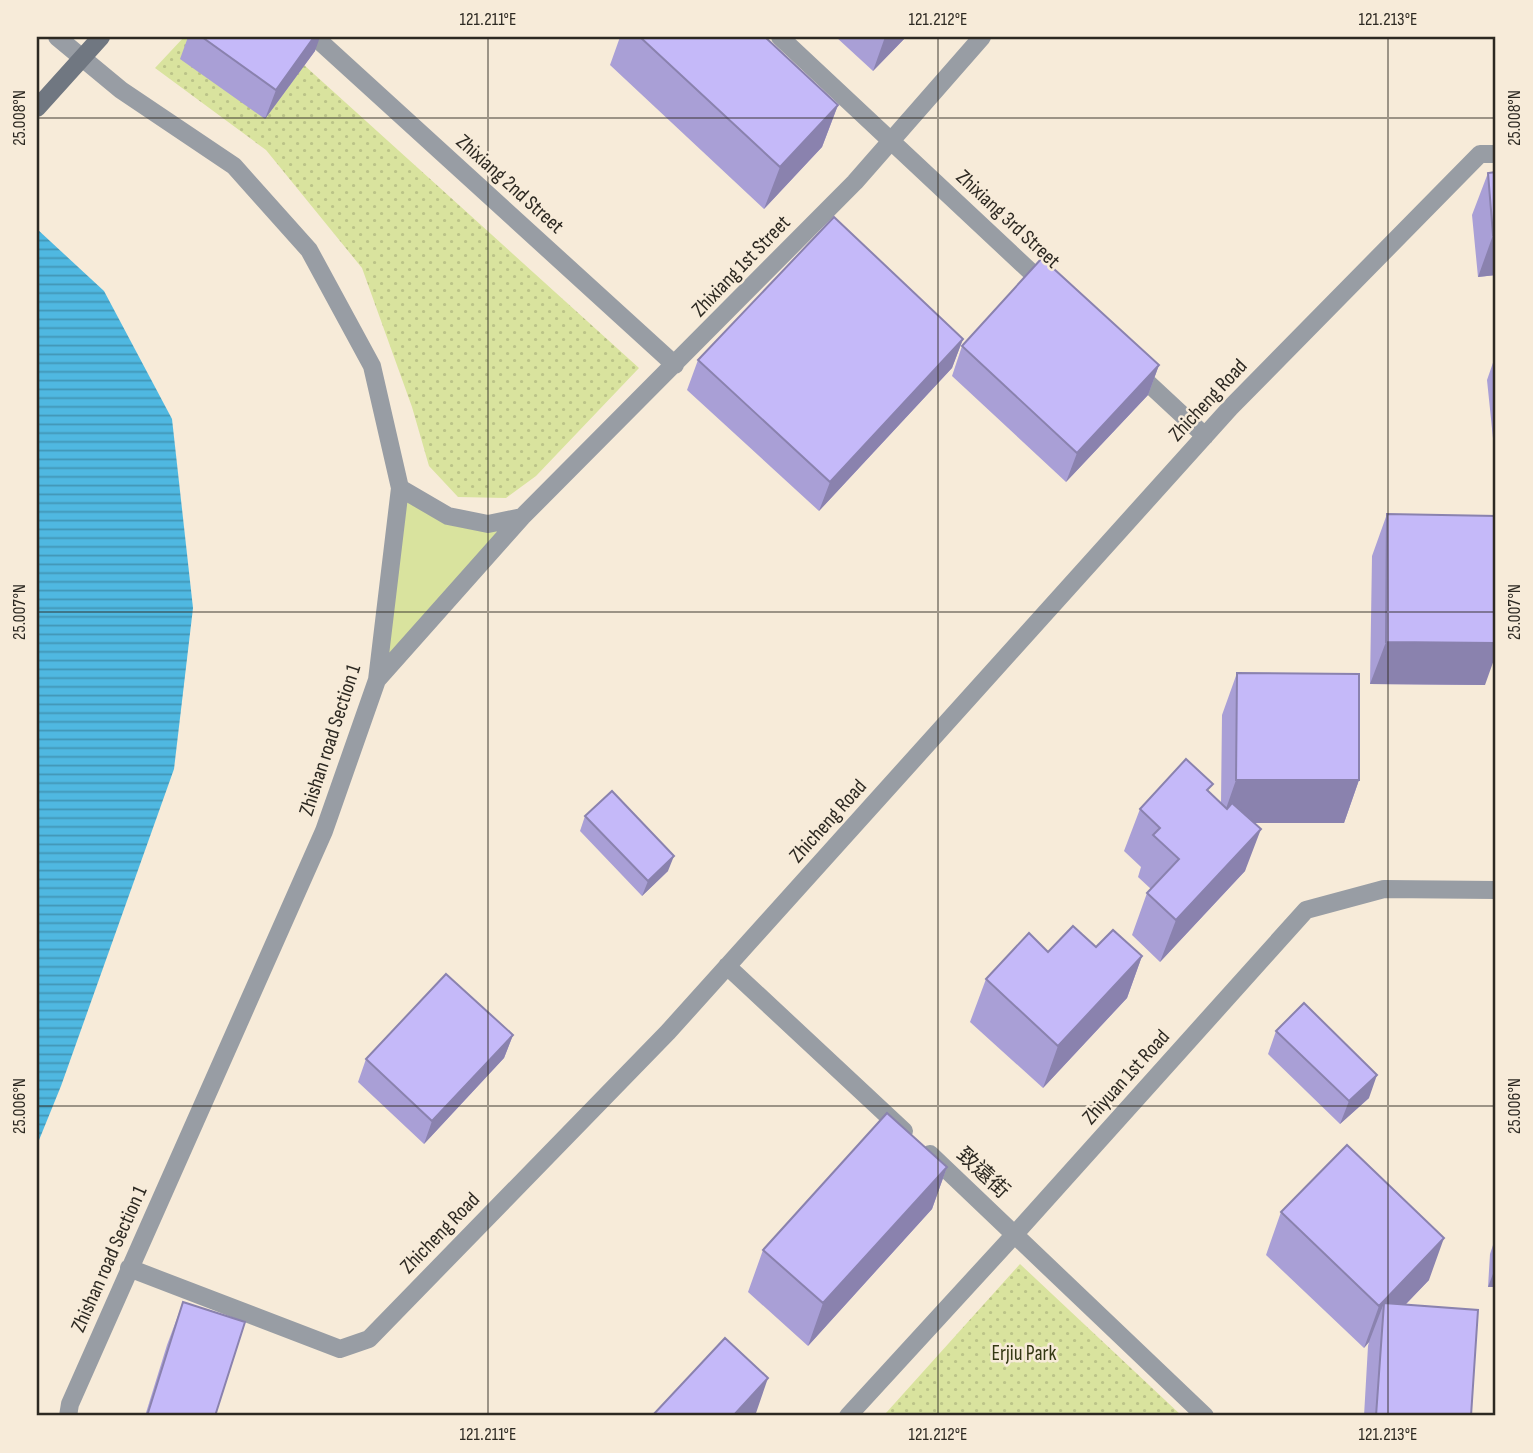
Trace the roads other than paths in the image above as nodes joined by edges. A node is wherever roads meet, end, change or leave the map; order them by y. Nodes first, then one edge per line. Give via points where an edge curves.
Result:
1 (57, 37) edge
2 (101, 37) edge
3 (315, 37) edge
4 (780, 37) edge
5 (982, 37) edge
6 (82, 57) junction
7 (37, 108) edge
8 (891, 141) junction
9 (1496, 154) edge
10 (1063, 303) edge
11 (1124, 360) edge
12 (675, 365) junction
13 (1205, 436) junction
14 (400, 488) junction
15 (522, 517) junction
16 (377, 680) junction
17 (1496, 890) edge
18 (727, 966) junction
19 (1015, 1234) junction
20 (129, 1268) junction
21 (68, 1416) edge
22 (848, 1416) edge
23 (1205, 1416) edge

1 - 6 street, Zhishan road Section 1
2 - 6 street
3 - 12 street, Zhixiang 2nd Street
4 - 8 street, Zhixiang 3rd Street
5 - 8 street, Zhixiang 1st Street
6 - 7 street
6 - 14 street, Zhishan road Section 1 via 121,90 234,166 309,250 372,366
8 - 10 street, Zhixiang 3rd Street
8 - 12 street, Zhixiang 1st Street
9 - 13 street, Zhicheng Road via 1480,154
11 - 13 street
12 - 15 street, Zhixiang 1st Street
13 - 18 street, Zhicheng Road
14 - 15 street via 448,516 488,524
14 - 16 street, Zhishan road Section 1
15 - 16 street, Zhixiang 1st Street
16 - 20 street, Zhishan road Section 1 via 324,831
17 - 19 street, Zhiyuan 1st Road via 1384,889 1306,911
18 - 19 street, 致遠街
18 - 20 street, Zhicheng Road via 369,1339 340,1349
19 - 22 street, Zhiyuan 1st Road
19 - 23 street, 致遠街
20 - 21 street, Zhishan road Section 1

